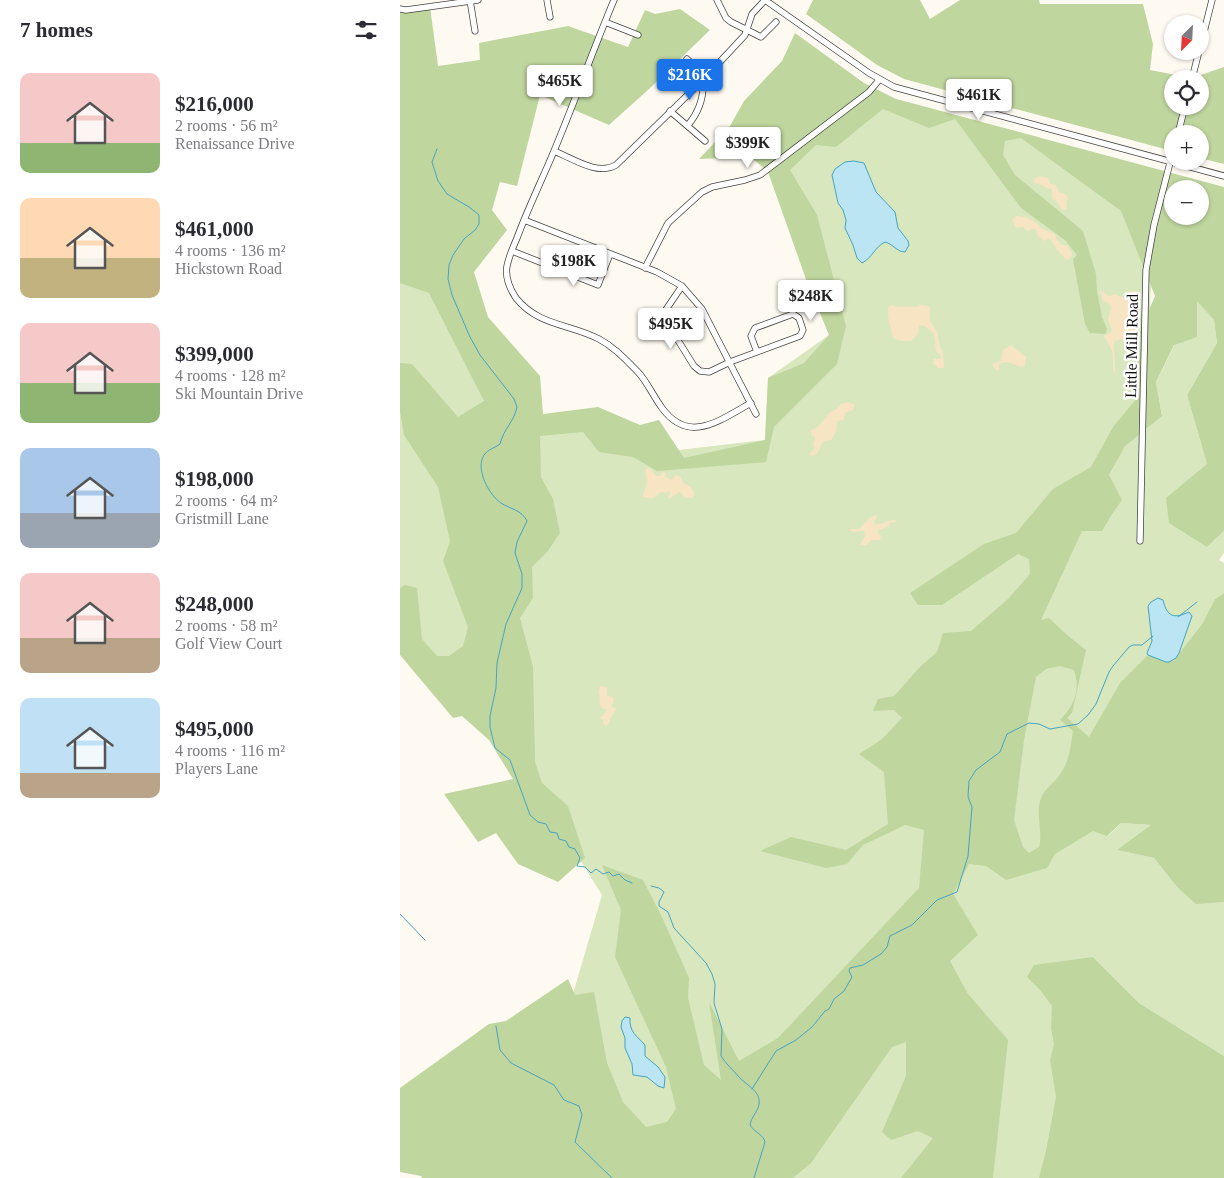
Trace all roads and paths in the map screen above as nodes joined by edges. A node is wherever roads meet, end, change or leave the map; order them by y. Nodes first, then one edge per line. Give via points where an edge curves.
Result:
1 (478, 0) edge
2 (547, 0) edge
3 (614, 0) edge
4 (717, 0) edge
5 (765, 0) edge
6 (1212, 0) edge
7 (470, 1) edge
8 (400, 9) edge
9 (1208, 15) edge
10 (550, 16) dead end
11 (605, 22) junction
12 (776, 22) dead end
13 (747, 30) junction
14 (475, 31) dead end
15 (638, 35) dead end
16 (687, 59) dead end
17 (705, 78) junction
18 (879, 80) junction
19 (670, 111) junction
20 (688, 125) junction
21 (705, 141) dead end
22 (554, 151) junction
23 (1164, 160) edge
24 (1169, 170) edge
25 (1201, 170) edge
26 (1224, 176) edge
27 (524, 220) junction
28 (512, 251) junction
29 (610, 254) junction
30 (646, 268) junction
31 (682, 286) junction
32 (757, 352) junction
33 (730, 362) junction
34 (751, 403) junction
35 (756, 414) dead end
36 (1140, 541) dead end

1 - 7 street
2 - 10 street
3 - 11 street
4 - 13 street via 726,18
5 - 13 street via 752,14
5 - 18 street
6 - 9 street
7 - 8 street
7 - 14 street
11 - 15 street
11 - 22 street
12 - 13 street via 763,37
13 - 17 street
16 - 17 street
17 - 19 street
17 - 20 street via 696,115
18 - 23 street via 903,90
18 - 30 street via 869,92 760,175 702,192 668,223
19 - 20 street
19 - 22 street via 611,168 595,168
20 - 21 street
22 - 27 street
24 - 36 street, Little Mill Road via 1146,270
25 - 26 street
27 - 28 street
27 - 29 street
28 - 29 street via 598,285
28 - 34 street via 506,268 507,280 525,307 541,318 599,339 615,350 641,375 663,410 674,421 687,428 706,427
29 - 30 street
30 - 31 street
31 - 33 street via 702,308
31 - 33 street via 665,312 666,321 679,344 700,371 709,372
32 - 32 street via 800,336 803,330 799,318 793,314 755,328 751,336
32 - 33 street
33 - 34 street
34 - 35 street

